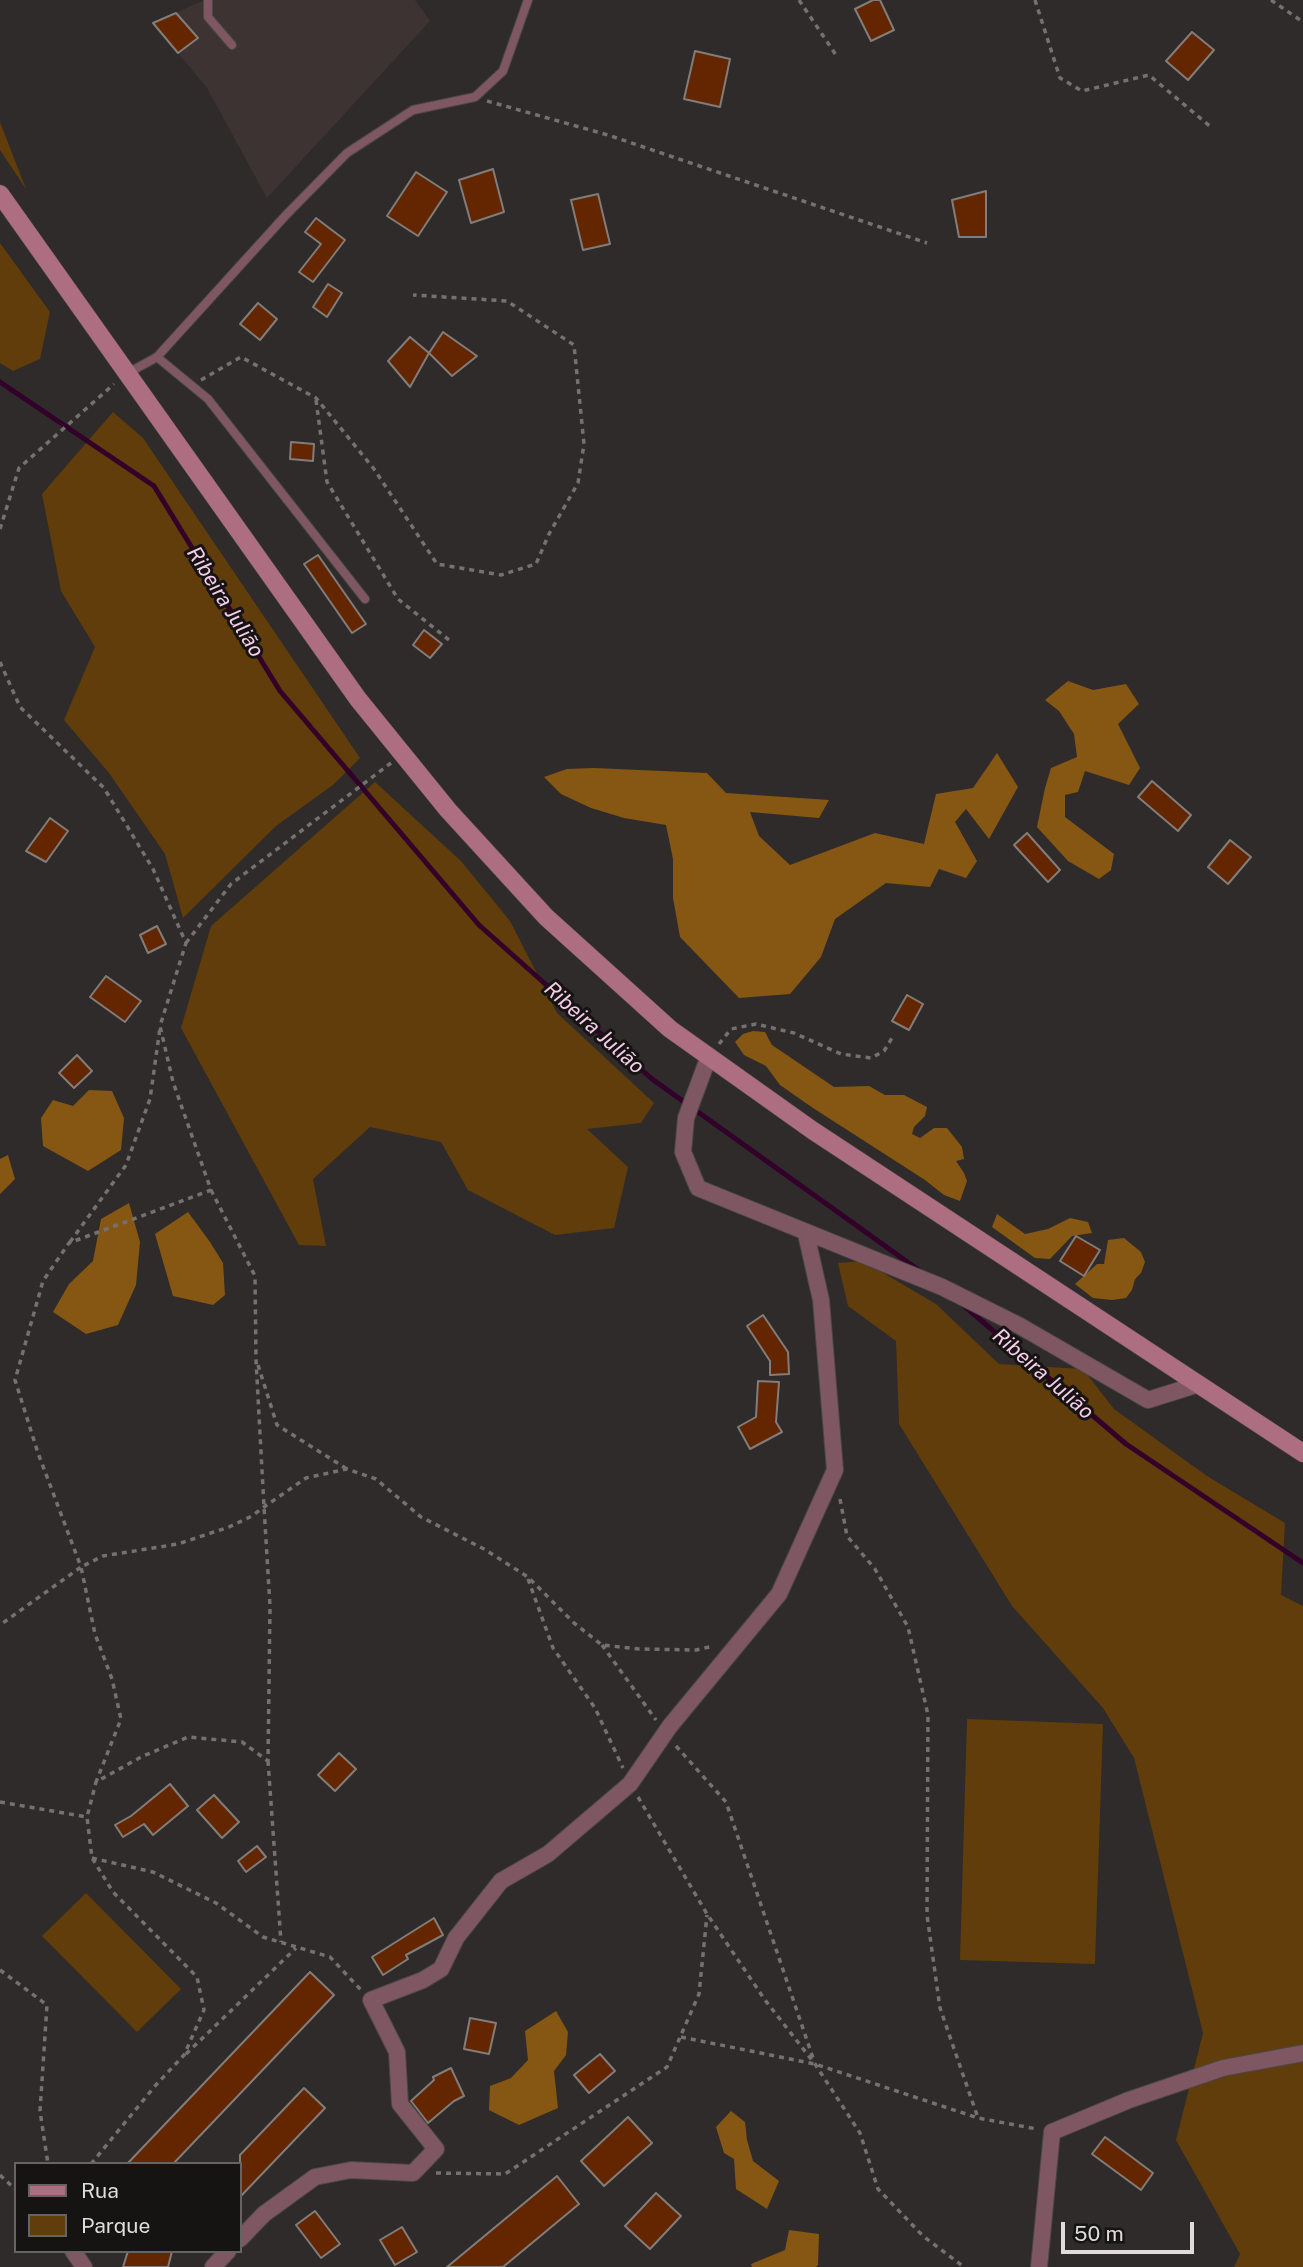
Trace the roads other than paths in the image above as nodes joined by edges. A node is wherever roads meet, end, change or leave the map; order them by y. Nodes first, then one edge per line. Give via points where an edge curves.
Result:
1 (208, 0) edge
2 (528, 0) edge
3 (232, 45) dead end
4 (0, 194) edge
5 (158, 357) junction
6 (128, 373) junction
7 (365, 598) dead end
8 (709, 1056) junction
9 (806, 1234) junction
10 (1199, 1384) junction
11 (1303, 1452) edge
12 (1303, 2053) edge
13 (242, 2237) edge
14 (226, 2253) edge
15 (213, 2267) edge
16 (1039, 2267) edge

1 - 3 lane via 208,17
2 - 5 lane via 503,71 475,97 413,110 347,153
4 - 6 main road
5 - 6 lane
5 - 7 lane via 208,399
6 - 8 main road via 358,699 448,810 546,917 670,1029
8 - 9 street via 686,1118 683,1152 698,1188
8 - 10 main road via 812,1130
9 - 10 street via 942,1287 1148,1400
9 - 13 street via 821,1300 835,1471 779,1594 665,1733 630,1784 548,1854 501,1881 456,1938 441,1969 371,2000 397,2052 400,2104 436,2149 413,2173 351,2170 315,2177 264,2214
10 - 11 main road
12 - 16 street via 1223,2068 1052,2132
14 - 15 street

